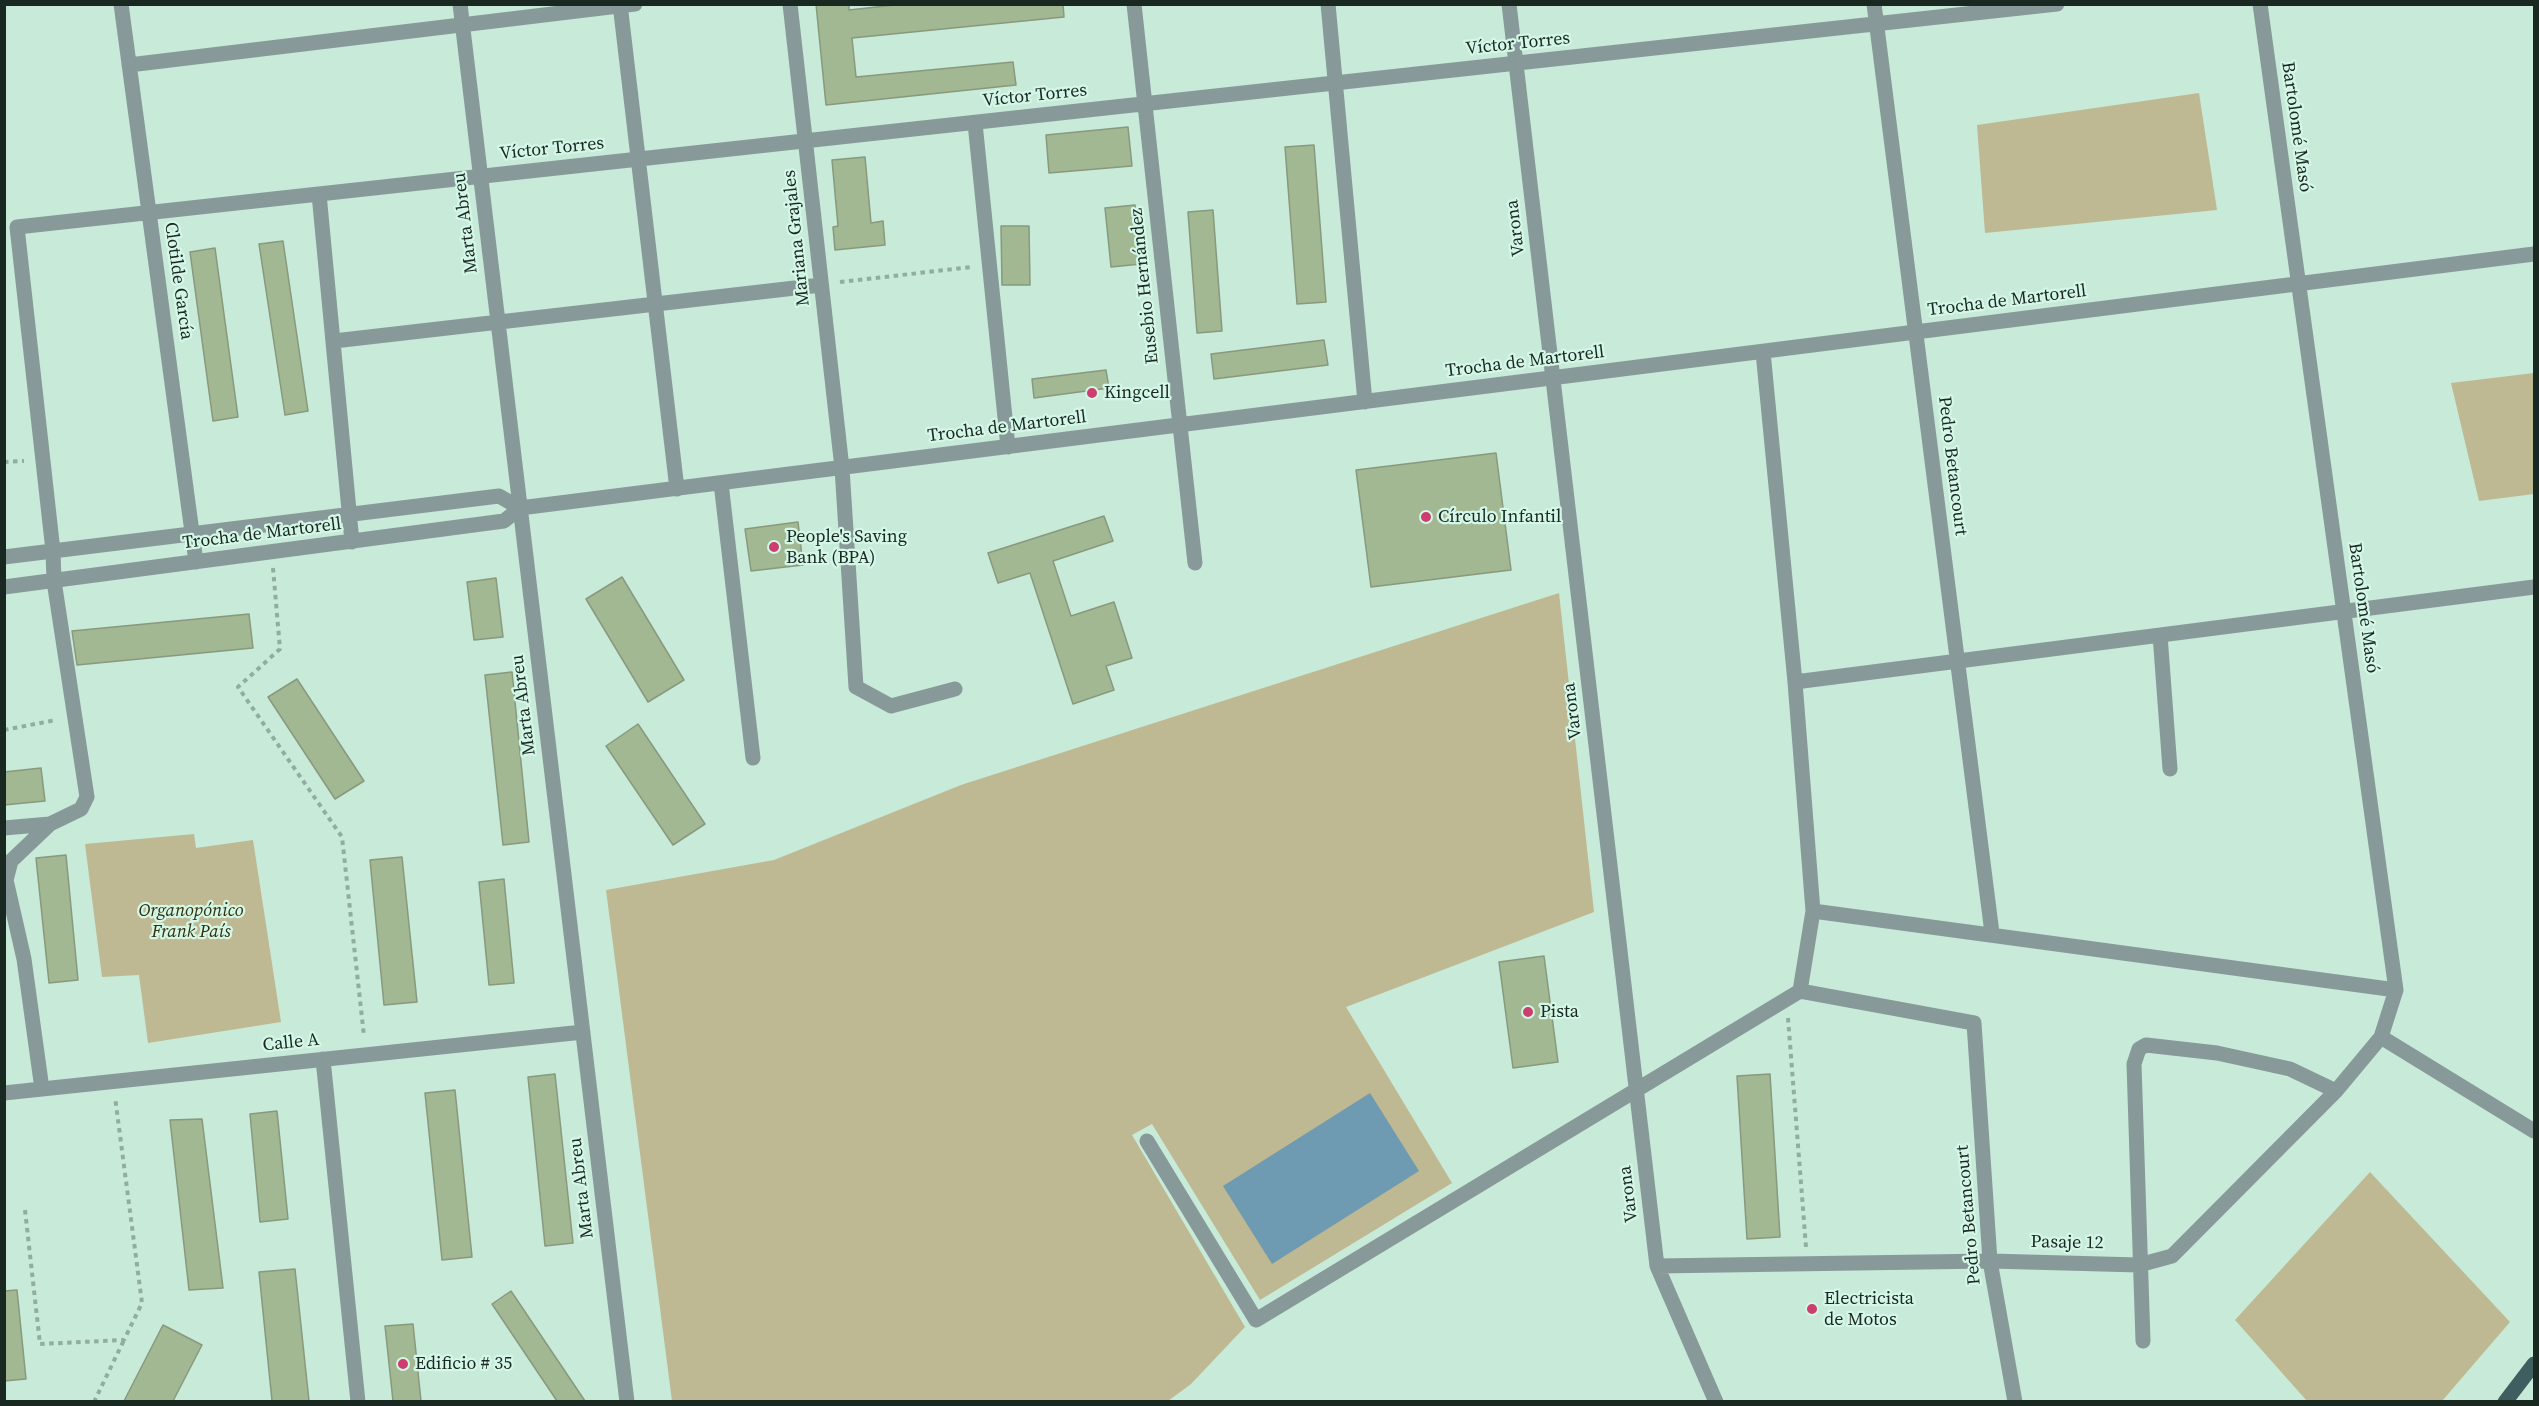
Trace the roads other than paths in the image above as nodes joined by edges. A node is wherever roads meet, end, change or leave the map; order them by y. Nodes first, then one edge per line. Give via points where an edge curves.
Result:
1 (121, 4) edge
2 (460, 4) edge
3 (790, 4) edge
4 (1134, 4) edge
5 (1328, 4) edge
6 (1509, 4) edge
7 (1874, 4) edge
8 (2057, 4) edge
9 (2260, 4) edge
10 (625, 5) edge
11 (462, 24) junction
12 (1876, 24) junction
13 (1516, 63) junction
14 (129, 65) junction
15 (1335, 83) junction
16 (1145, 104) junction
17 (975, 123) junction
18 (805, 141) junction
19 (637, 159) junction
20 (480, 177) junction
21 (319, 194) junction
22 (149, 213) junction
23 (2535, 254) edge
24 (2298, 284) junction
25 (821, 285) junction
26 (657, 303) junction
27 (498, 323) junction
28 (1915, 333) junction
29 (334, 341) junction
30 (1763, 351) junction
31 (1553, 378) junction
32 (1365, 402) junction
33 (1180, 425) junction
34 (1008, 447) junction
35 (842, 468) junction
36 (721, 483) junction
37 (677, 489) junction
38 (520, 508) junction
39 (349, 514) junction
40 (192, 534) junction
41 (352, 542) junction
42 (53, 551) junction
43 (4, 557) edge
44 (196, 562) junction
45 (1195, 563) dead end
46 (54, 581) junction
47 (4, 587) edge
48 (2535, 587) edge
49 (2344, 611) junction
50 (2160, 635) junction
51 (1957, 661) junction
52 (1795, 682) junction
53 (955, 688) dead end
54 (753, 758) dead end
55 (2170, 769) dead end
56 (50, 824) junction
57 (4, 828) edge
58 (1813, 911) junction
59 (1992, 933) junction
60 (2396, 990) junction
61 (1800, 991) junction
62 (583, 1032) junction
63 (2381, 1037) junction
64 (323, 1059) junction
65 (1636, 1088) junction
66 (42, 1089) junction
67 (2336, 1091) junction
68 (4, 1093) edge
69 (2535, 1131) edge
70 (1147, 1141) dead end
71 (1990, 1261) junction
72 (2139, 1265) junction
73 (1658, 1266) junction
74 (2143, 1341) dead end
75 (2535, 1364) edge
76 (358, 1401) edge
77 (627, 1401) edge
78 (1716, 1401) edge
79 (2015, 1401) edge
80 (2505, 1401) edge

1 - 14 street, Clotilde García
2 - 11 street, Marta Abreu
3 - 18 street, Mariana Grajales
4 - 16 street, Eusebio Hernández
5 - 15 street
6 - 13 street, Varona
7 - 12 street, Pedro Betancourt
8 - 12 street, Víctor Torres
9 - 24 street, Bartolomé Masó
10 - 11 street
10 - 19 street
11 - 14 street
11 - 20 street, Marta Abreu
12 - 13 street, Víctor Torres
12 - 28 street, Pedro Betancourt
13 - 15 street, Víctor Torres
13 - 31 street, Varona
14 - 22 street, Clotilde García
15 - 16 street, Víctor Torres
15 - 32 street
16 - 17 street, Víctor Torres
16 - 33 street, Eusebio Hernández
17 - 18 street, Víctor Torres
17 - 34 street
18 - 19 street, Víctor Torres
18 - 25 street, Mariana Grajales
19 - 20 street, Víctor Torres
19 - 26 street
20 - 21 street, Víctor Torres
20 - 27 street, Marta Abreu
21 - 22 street, Víctor Torres
21 - 29 street
22 - 40 street, Clotilde García
22 - 42 street, Víctor Torres via 17,227
23 - 24 street, Trocha de Martorell
24 - 28 street, Trocha de Martorell
24 - 49 street, Bartolomé Masó
25 - 26 street
25 - 35 street, Mariana Grajales
26 - 27 street
26 - 37 street
27 - 29 street
27 - 38 street, Marta Abreu
28 - 30 street, Trocha de Martorell
28 - 51 street, Pedro Betancourt
29 - 39 street
30 - 31 street, Trocha de Martorell
30 - 52 street
31 - 32 street, Trocha de Martorell
31 - 65 street, Varona
32 - 33 street, Trocha de Martorell
33 - 34 street, Trocha de Martorell
33 - 45 street, Eusebio Hernández
34 - 35 street, Trocha de Martorell
35 - 36 street, Trocha de Martorell
35 - 53 street, Mariana Grajales via 856,687 891,706
36 - 37 street, Trocha de Martorell
36 - 54 street
37 - 38 street, Trocha de Martorell
38 - 39 street, Trocha de Martorell via 499,496
38 - 41 street, Trocha de Martorell via 504,521
38 - 62 street, Marta Abreu
39 - 40 street, Trocha de Martorell
39 - 41 street
40 - 42 street, Trocha de Martorell
40 - 44 street, Clotilde García
41 - 44 street, Trocha de Martorell
42 - 43 street, Trocha de Martorell
42 - 46 street
44 - 46 street, Trocha de Martorell
46 - 47 street, Trocha de Martorell
46 - 56 street via 87,797 81,809
48 - 49 street
49 - 50 street
49 - 60 street, Bartolomé Masó
50 - 51 street
50 - 55 street
51 - 52 street
51 - 59 street, Pedro Betancourt
52 - 58 street
56 - 57 street
56 - 66 street via 11,861 6,880 24,959
58 - 59 street
58 - 61 street
59 - 60 street
60 - 63 street, Bartolomé Masó
61 - 65 street
61 - 71 street, Pedro Betancourt via 1974,1023
62 - 64 street, Calle A
62 - 77 street, Marta Abreu
63 - 67 street, Pasaje 12
63 - 69 street
64 - 66 street, Calle A
64 - 76 street
65 - 70 street via 1257,1320
65 - 73 street, Varona
66 - 68 street, Calle A
67 - 72 street, Pasaje 12 via 2172,1256
67 - 72 street via 2290,1069 2217,1053 2146,1045 2139,1049 2134,1064
71 - 72 street, Pasaje 12
71 - 73 street, Pasaje 12
71 - 79 street, Pedro Betancourt
72 - 74 street
73 - 78 street, Varona
75 - 80 main road

